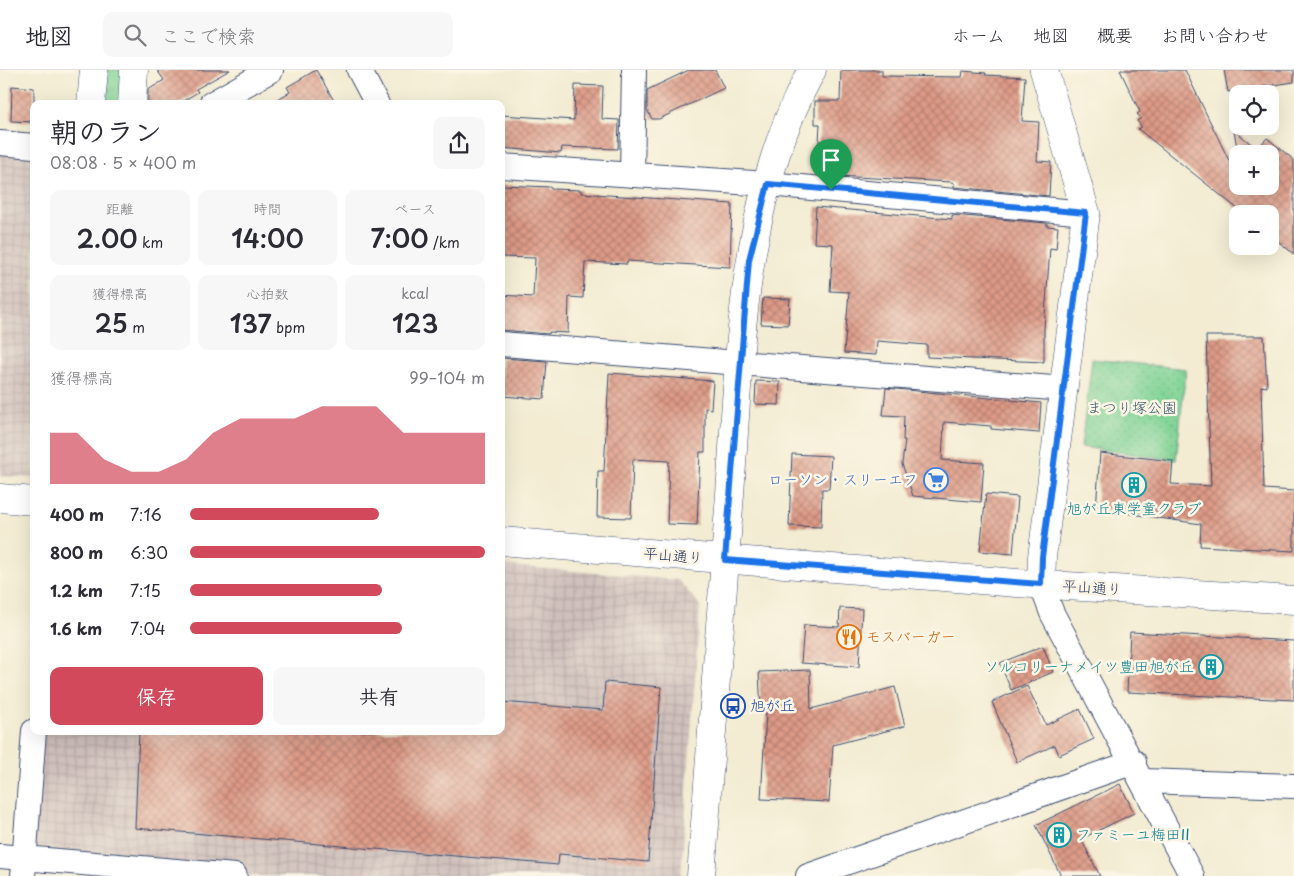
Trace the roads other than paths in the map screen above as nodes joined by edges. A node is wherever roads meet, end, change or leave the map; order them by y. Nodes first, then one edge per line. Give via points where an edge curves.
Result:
1 (94, 70) edge
2 (134, 70) edge
3 (271, 70) edge
4 (359, 70) edge
5 (634, 70) edge
6 (812, 70) edge
7 (1044, 70) edge
8 (92, 100) edge
9 (132, 100) edge
10 (218, 100) edge
11 (375, 100) edge
12 (0, 144) edge
13 (30, 146) edge
14 (505, 166) edge
15 (632, 175) junction
16 (768, 184) junction
17 (1086, 213) junction
18 (505, 344) edge
19 (740, 363) junction
20 (1065, 389) junction
21 (0, 498) edge
22 (30, 501) edge
23 (505, 541) edge
24 (725, 560) junction
25 (1041, 584) junction
26 (1294, 600) edge
27 (34, 735) edge
28 (1138, 772) junction
29 (1294, 786) edge
30 (0, 856) edge
31 (24, 867) edge
32 (817, 875) edge
33 (234, 876) edge
34 (701, 876) edge
35 (1192, 876) edge

1 - 8 street
2 - 9 street
3 - 10 street
4 - 11 street
5 - 15 street
6 - 16 street via 798,96
7 - 17 street
12 - 13 street
14 - 15 street
15 - 16 street
16 - 17 street
16 - 19 street via 749,260
17 - 20 street
18 - 19 street
19 - 20 street
19 - 24 street
20 - 25 street
21 - 22 street
23 - 24 street, 平山通り
24 - 25 street, 平山通り
24 - 34 street
25 - 26 street, 平山通り
25 - 28 street via 1052,613
27 - 31 street
28 - 29 street
28 - 32 street
28 - 35 street
30 - 31 street
31 - 33 street

